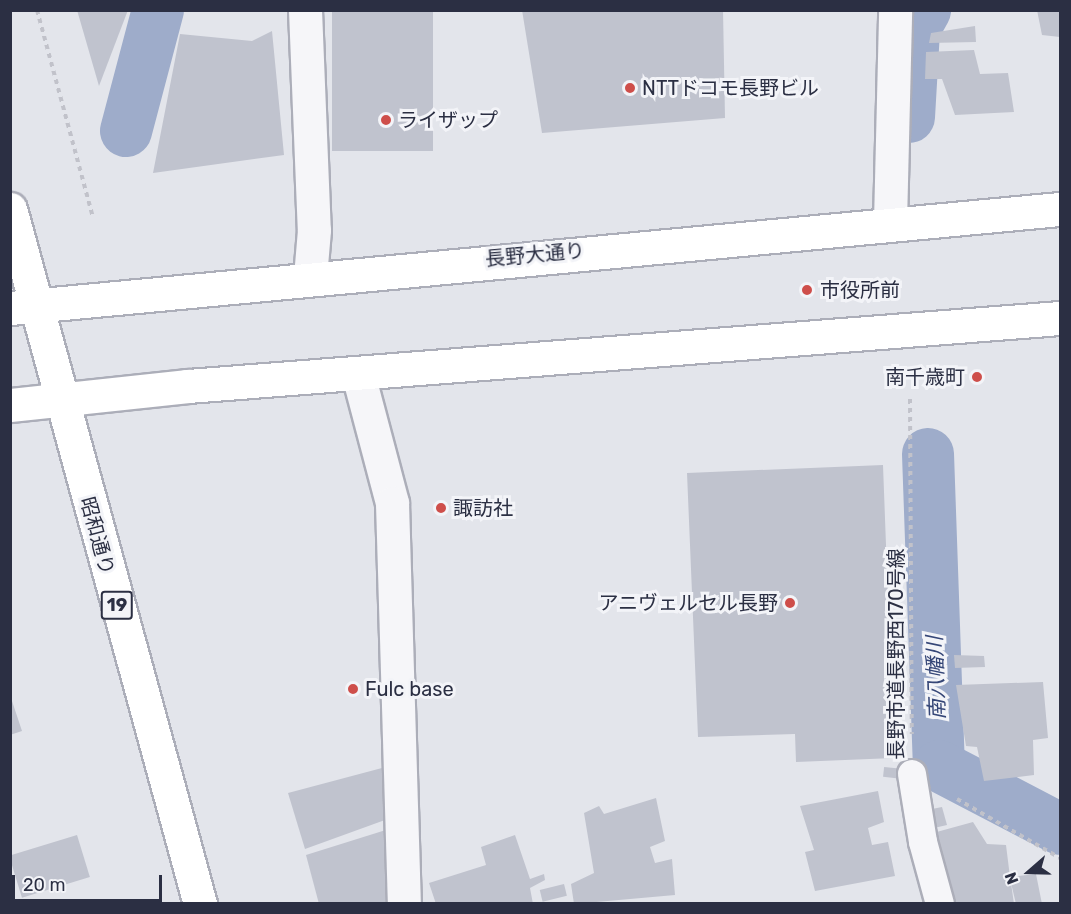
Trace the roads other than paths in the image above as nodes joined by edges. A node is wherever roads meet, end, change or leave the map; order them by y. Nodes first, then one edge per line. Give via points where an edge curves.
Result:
1 (305, 10) edge
2 (895, 10) edge
3 (10, 209) edge
4 (1060, 209) edge
5 (890, 222) junction
6 (310, 277) junction
7 (23, 307) edge
8 (1060, 318) edge
9 (358, 374) junction
10 (62, 401) junction
11 (10, 405) edge
12 (912, 774) road end
13 (200, 903) edge
14 (404, 903) edge
15 (940, 903) edge

1 - 6 street via 314,230
2 - 5 street
3 - 7 main road, 19
4 - 5 main road, 長野大通り
5 - 6 main road, 長野大通り
6 - 7 main road, 長野大通り
7 - 10 main road, 昭和通り / 19
8 - 9 main road
9 - 10 main road
9 - 14 street via 392,503
10 - 11 main road
10 - 13 main road, 昭和通り / 19
12 - 15 lane via 923,842

